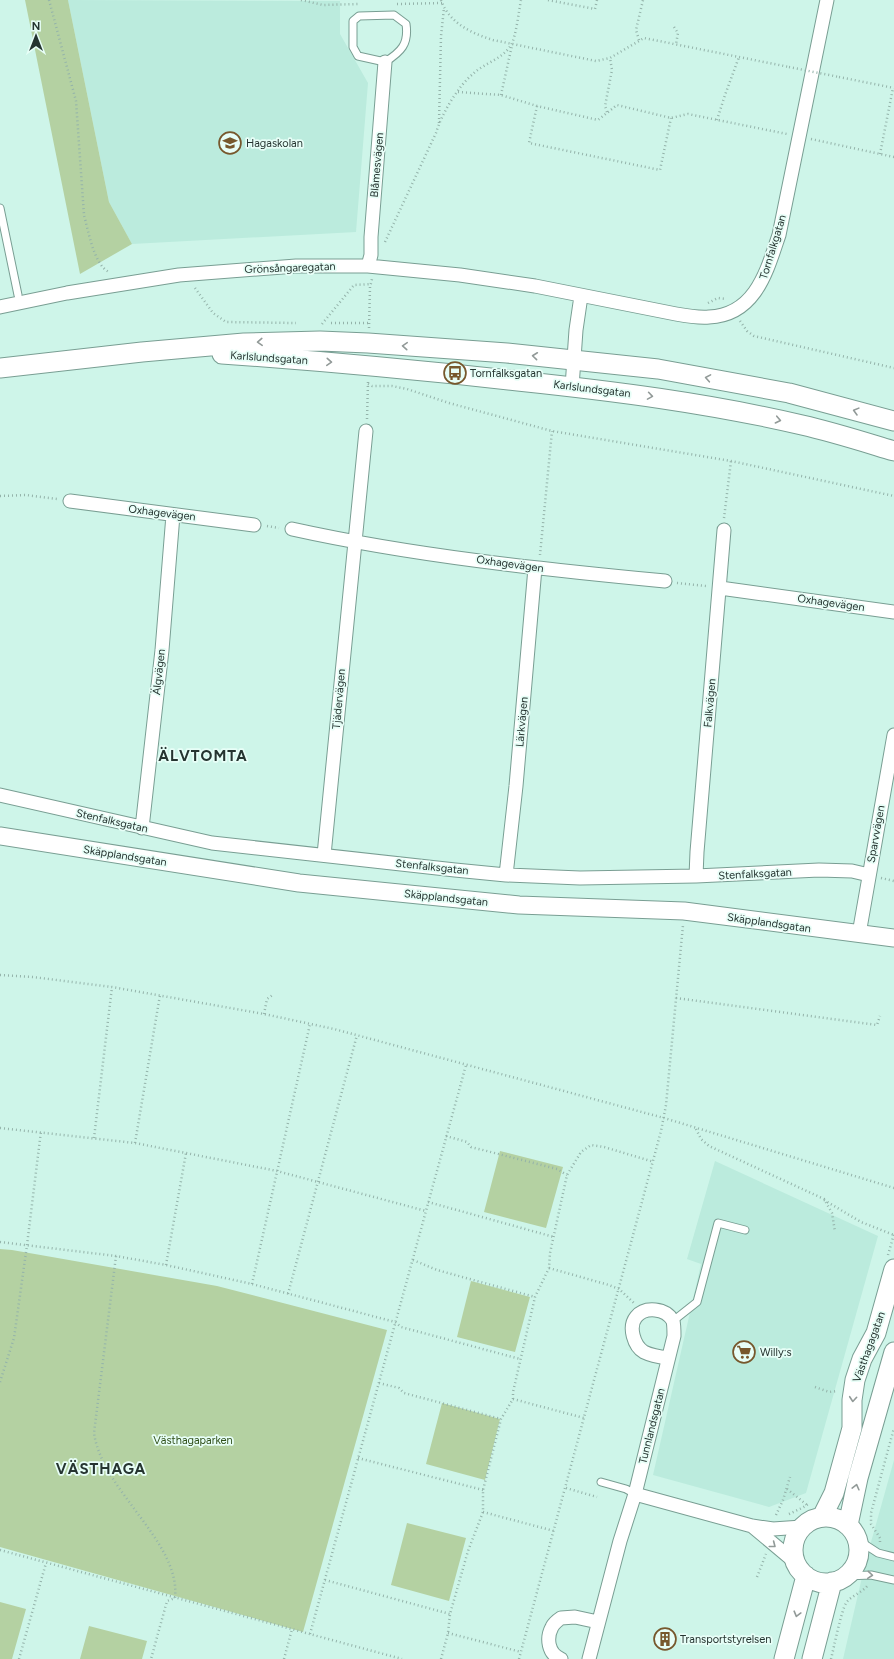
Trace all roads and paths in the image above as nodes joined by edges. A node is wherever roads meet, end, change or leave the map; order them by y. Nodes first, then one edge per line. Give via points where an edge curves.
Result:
1 (49, 0) edge
2 (441, 0) edge
3 (521, 0) edge
4 (548, 0) edge
5 (596, 0) edge
6 (642, 0) edge
7 (827, 0) edge
8 (444, 7) junction
9 (674, 27) dead end
10 (639, 40) junction
11 (512, 44) junction
12 (676, 44) junction
13 (739, 57) junction
14 (610, 58) junction
15 (385, 62) junction
16 (893, 88) edge
17 (458, 92) junction
18 (501, 95) junction
19 (537, 106) junction
20 (607, 113) junction
21 (671, 118) junction
22 (717, 120) junction
23 (439, 123) junction
24 (799, 136) junction
25 (880, 154) junction
26 (894, 157) edge
27 (0, 208) edge
28 (2, 227) edge
29 (385, 243) dead end
30 (371, 267) junction
31 (113, 273) dead end
32 (186, 274) junction
33 (371, 284) junction
34 (18, 294) dead end
35 (581, 296) junction
36 (0, 307) edge
37 (301, 323) dead end
38 (315, 323) dead end
39 (323, 323) junction
40 (369, 323) junction
41 (318, 328) dead end
42 (369, 333) dead end
43 (164, 350) junction
44 (574, 359) junction
45 (0, 368) edge
46 (367, 379) dead end
47 (368, 384) junction
48 (423, 387) dead end
49 (572, 387) junction
50 (421, 393) junction
51 (894, 420) edge
52 (366, 431) joint
53 (552, 431) junction
54 (894, 451) edge
55 (730, 461) junction
56 (0, 496) edge
57 (894, 496) edge
58 (70, 501) joint
59 (726, 501) dead end
60 (173, 515) junction
61 (254, 525) joint
62 (292, 529) joint
63 (724, 530) dead end
64 (356, 543) junction
65 (535, 568) junction
66 (665, 581) joint
67 (720, 588) junction
68 (894, 612) edge
69 (894, 735) edge
70 (0, 795) edge
71 (142, 828) junction
72 (0, 836) edge
73 (324, 855) junction
74 (869, 874) junction
75 (506, 875) junction
76 (696, 876) junction
77 (683, 920) dead end
78 (859, 934) junction
79 (894, 938) edge
80 (0, 975) edge
81 (112, 987) junction
82 (274, 994) dead end
83 (160, 995) junction
84 (676, 998) junction
85 (264, 1014) junction
86 (880, 1016) dead end
87 (310, 1024) junction
88 (357, 1035) junction
89 (466, 1065) junction
90 (664, 1118) junction
91 (0, 1128) edge
92 (696, 1128) junction
93 (41, 1131) junction
94 (446, 1136) junction
95 (94, 1138) junction
96 (134, 1143) junction
97 (186, 1153) junction
98 (654, 1162) junction
99 (277, 1171) junction
100 (567, 1175) junction
101 (317, 1182) junction
102 (894, 1188) edge
103 (824, 1199) junction
104 (428, 1202) junction
105 (426, 1211) junction
106 (746, 1230) dead end
107 (835, 1232) dead end
108 (894, 1235) edge
109 (554, 1236) junction
110 (0, 1242) edge
111 (27, 1245) junction
112 (116, 1256) junction
113 (412, 1260) junction
114 (166, 1265) junction
115 (549, 1268) junction
116 (894, 1269) edge
117 (252, 1284) junction
118 (619, 1289) junction
119 (288, 1294) junction
120 (535, 1297) junction
121 (643, 1311) junction
122 (673, 1321) junction
123 (395, 1322) junction
124 (894, 1352) edge
125 (668, 1358) junction
126 (520, 1360) junction
127 (0, 1382) edge
128 (379, 1383) junction
129 (513, 1399) junction
130 (584, 1418) junction
131 (501, 1420) junction
132 (358, 1458) junction
133 (790, 1477) dead end
134 (601, 1482) dead end
135 (566, 1488) junction
136 (787, 1489) junction
137 (483, 1490) junction
138 (635, 1494) junction
139 (597, 1496) dead end
140 (807, 1505) dead end
141 (484, 1512) junction
142 (777, 1515) dead end
143 (822, 1517) junction
144 (752, 1526) junction
145 (802, 1527) junction
146 (554, 1530) junction
147 (853, 1532) junction
148 (0, 1550) edge
149 (767, 1552) dead end
150 (894, 1557) edge
151 (46, 1563) junction
152 (801, 1569) junction
153 (756, 1577) dead end
154 (839, 1579) junction
155 (325, 1580) junction
156 (894, 1580) edge
157 (175, 1598) junction
158 (450, 1614) junction
159 (598, 1622) junction
160 (292, 1629) junction
161 (448, 1633) junction
162 (310, 1634) junction
163 (521, 1652) junction
164 (19, 1659) edge
165 (151, 1659) edge
166 (284, 1659) edge
167 (402, 1659) edge
168 (442, 1659) edge
169 (519, 1659) edge
170 (561, 1659) edge
171 (589, 1659) edge
172 (784, 1659) edge
173 (812, 1659) edge

1 - 31 path via 75,95 84,215 100,264
2 - 8 path
3 - 11 path
4 - 5 path via 595,9
6 - 10 path via 636,30
7 - 24 street, Tornfalkgatan
8 - 11 path via 454,20 477,35
8 - 23 path
9 - 12 path via 678,33
10 - 12 path via 644,38
10 - 14 path
11 - 14 path via 596,61
11 - 17 path via 503,54 472,74
11 - 18 path
12 - 13 path
13 - 16 path, bridge
13 - 22 path
14 - 20 path via 612,70 605,106
15 - 15 lane via 398,54 408,36 406,24 394,15 359,16 353,21 354,47 358,56
15 - 30 street, Blåmesvägen via 371,237
16 - 25 path
17 - 18 path
17 - 23 path
18 - 19 path
19 - 20 path via 598,120
19 - 21 path via 529,143 660,170
20 - 21 path via 617,105
21 - 22 path via 688,114
22 - 24 path
23 - 29 path
24 - 25 path
24 - 35 street, Tornfalkgatan via 779,234 761,285 751,298 736,309 711,317 696,317
25 - 26 path
27 - 28 lane
28 - 34 lane
30 - 32 street, Grönsångaregatan via 296,266
30 - 33 path
30 - 35 street, Grönsångaregatan via 460,275
32 - 36 street, Grönsångaregatan
32 - 37 path via 213,312 226,322
33 - 39 path via 354,285
33 - 40 path
35 - 44 street
38 - 39 path
39 - 40 path
39 - 41 path
40 - 42 path
44 -> 43 main road, Karlslundsgatan via 320,341 244,343
43 - 45 main road, Karlslundsgatan
43 -> 49 main road, Karlslundsgatan via 337,362
44 - 49 street
51 -> 44 main road, Karlslundsgatan via 760,387 658,369
46 - 47 path
47 - 50 path via 392,386
47 - 52 path
48 - 50 path
49 -> 54 main road, Karlslundsgatan via 612,390 755,415 803,425
50 - 53 path
52 - 64 street
53 - 55 path
53 - 65 path via 539,559
55 - 57 path
55 - 59 path
56 - 58 path via 26,495
58 - 60 street, Oxhagevägen
60 - 61 street, Oxhagevägen
60 - 71 street, Älgvägen via 162,650
61 - 62 path
62 - 64 street, Oxhagevägen
63 - 67 street, Falkvägen
64 - 65 street, Oxhagevägen
64 - 73 street, Tjädervägen
65 - 66 street, Oxhagevägen
65 - 75 street, Lärkvägen
66 - 67 path
67 - 68 street, Oxhagevägen
67 - 76 street, Falkvägen
69 - 74 street, Sparvvägen
70 - 71 street, Stenfalksgatan
71 - 73 street, Stenfalksgatan via 212,843
72 - 78 street, Skäpplandsgatan via 298,883 519,905 684,911
73 - 75 street, Stenfalksgatan
74 - 76 street, Stenfalksgatan via 819,870
74 - 78 street, Sparvvägen
75 - 76 street, Stenfalksgatan via 580,878
77 - 84 path
78 - 79 street, Skäpplandsgatan
80 - 81 path
81 - 83 path
81 - 95 path
82 - 85 path via 267,999
83 - 85 path
83 - 96 path
84 - 86 path via 877,1025
84 - 90 path
85 - 87 path
87 - 88 path
87 - 99 path
88 - 89 path
88 - 101 path
89 - 90 path
89 - 94 path
90 - 92 path
90 - 98 path
91 - 93 path
92 - 102 path
92 - 103 path via 701,1139 709,1146
93 - 95 path
93 - 111 path
94 - 100 path via 467,1142 471,1147
94 - 104 path
95 - 96 path
96 - 97 path
97 - 99 path
97 - 114 path
98 - 100 path via 591,1145 581,1152
98 - 118 path
99 - 101 path
99 - 117 path
100 - 109 path
101 - 105 path
101 - 119 path
103 - 107 path via 832,1213
103 - 108 path via 861,1222
104 - 105 path
104 - 109 path
105 - 113 path
106 - 122 lane via 718,1223 697,1302
109 - 115 path
110 - 111 path
111 - 112 path
111 - 127 path via 14,1338
112 - 114 path
112 - 157 path via 96,1413 96,1446 102,1462 171,1566 176,1586
113 - 120 path via 437,1270
113 - 123 path
114 - 117 path
115 - 118 path
115 - 120 path
116 -> 143 main road, Västhagagatan via 876,1333 862,1359 855,1380 852,1428 834,1493
117 - 119 path
118 - 121 path
118 - 130 path
119 - 123 path
120 - 126 path
121 - 122 street via 653,1309 664,1312
121 - 125 street via 635,1318 632,1329 635,1341 643,1352
122 - 125 street, Tunnlandsgatan via 674,1336
123 - 126 path via 401,1327
123 - 128 path
147 -> 124 main road via 858,1478
125 - 138 street, Tunnlandsgatan
126 - 129 path
128 - 131 path via 399,1388 404,1393
128 - 132 path
129 - 130 path
129 - 131 path
130 - 135 path
131 - 137 path
132 - 137 path
132 - 155 path
133 - 136 path
134 - 138 lane
135 - 139 path
135 - 146 path
136 - 140 path
136 - 142 path
137 - 141 path
138 - 144 street
138 - 159 street, Tunnlandsgatan
141 - 146 path
141 - 158 path via 468,1551
143 - 145 main road via 806,1522
143 - 147 main road via 841,1520
144 - 145 street via 773,1529
144 -> 152 street
145 - 152 main road via 795,1538 793,1554
146 - 163 path
147 - 150 lane via 878,1553
147 - 154 main road via 859,1550 858,1558 852,1571
148 - 151 path
149 - 153 path
151 - 157 path
151 - 164 path
152 - 154 main road via 818,1582
152 -> 172 main road
154 -> 156 lane via 871,1574
154 - 173 main road
155 - 158 path
155 - 162 path
157 - 160 path
157 - 165 path via 167,1602
158 - 161 path
159 - 170 street via 575,1617 561,1618 553,1625 549,1647 555,1657
159 - 171 street, Tunnlandsgatan
160 - 162 path
160 - 166 path
161 - 163 path
161 - 168 path
162 - 167 path
163 - 169 path

